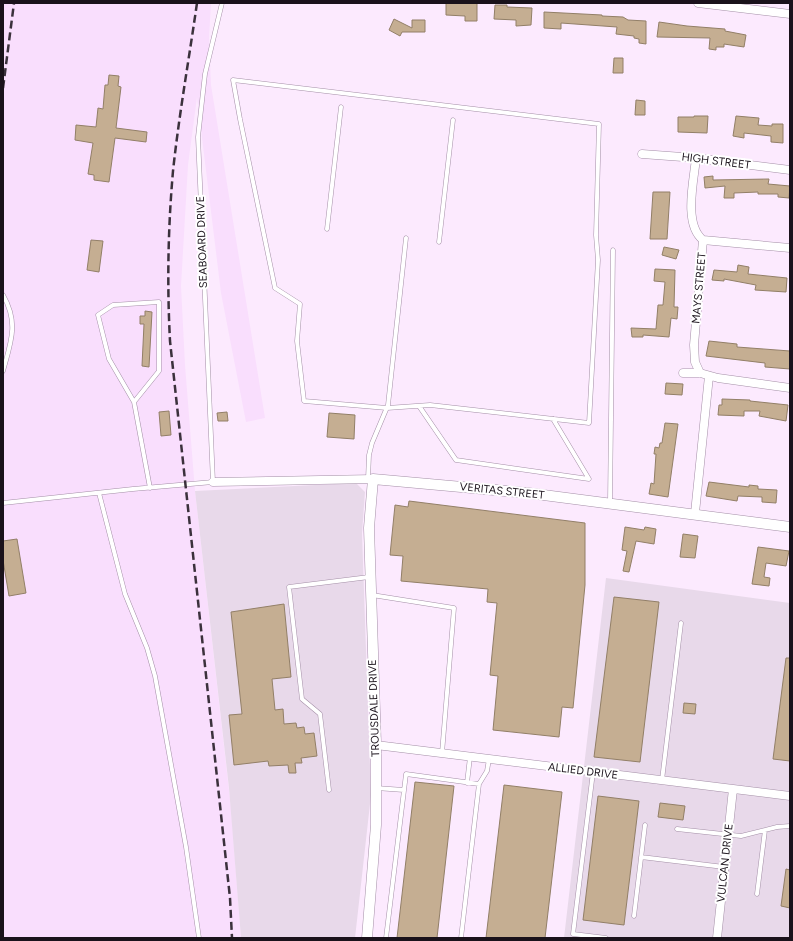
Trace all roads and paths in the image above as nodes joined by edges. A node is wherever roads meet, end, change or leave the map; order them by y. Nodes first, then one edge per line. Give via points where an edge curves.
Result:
1 (222, 3) edge
2 (698, 3) edge
3 (790, 14) edge
4 (341, 107) dead end
5 (453, 120) dead end
6 (642, 154) dead end
7 (696, 158) junction
8 (790, 170) edge
9 (327, 229) dead end
10 (406, 238) dead end
11 (703, 240) junction
12 (440, 242) dead end
13 (790, 248) edge
14 (613, 250) dead end
15 (3, 295) edge
16 (3, 371) edge
17 (683, 373) dead end
18 (700, 373) junction
19 (709, 376) junction
20 (790, 388) edge
21 (134, 402) junction
22 (419, 406) junction
23 (387, 408) junction
24 (553, 419) junction
25 (371, 479) junction
26 (212, 482) junction
27 (150, 488) junction
28 (99, 493) junction
29 (3, 503) edge
30 (610, 503) junction
31 (695, 513) junction
32 (790, 527) edge
33 (370, 577) junction
34 (370, 594) junction
35 (681, 623) dead end
36 (376, 745) junction
37 (442, 753) junction
38 (470, 757) junction
39 (489, 759) junction
40 (594, 772) junction
41 (662, 780) junction
42 (467, 782) junction
43 (479, 784) junction
44 (376, 788) junction
45 (733, 789) junction
46 (328, 790) dead end
47 (404, 790) junction
48 (790, 796) edge
49 (645, 825) dead end
50 (790, 826) edge
51 (677, 829) dead end
52 (765, 830) junction
53 (728, 834) junction
54 (641, 857) junction
55 (725, 867) junction
56 (757, 894) dead end
57 (634, 916) dead end
58 (199, 938) edge
59 (367, 938) edge
60 (386, 938) edge
61 (461, 938) edge
62 (606, 938) edge
63 (717, 938) edge

1 - 26 lane, SEABOARD DRIVE via 205,74 198,137
2 - 3 street
4 - 9 lane
5 - 12 lane
6 - 7 street, HIGH STREET
7 - 8 street, HIGH STREET
7 - 11 street, MAYS STREET via 691,212 696,232
10 - 23 lane
11 - 13 street
11 - 18 street, MAYS STREET via 694,345 696,365
14 - 30 lane
15 - 16 lane via 10,307 14,328
17 - 18 street
18 - 19 street
19 - 20 street
19 - 31 street
21 - 21 lane via 109,359 98,315 113,305 159,302 159,371
21 - 27 lane
22 - 23 lane
22 - 24 lane
22 - 24 lane via 456,460 589,479
23 - 24 lane via 304,401 297,341 300,304 275,288 233,80 599,124 596,235 598,260 589,422
23 - 25 lane via 369,455
25 - 26 street, VERITAS STREET
25 - 30 street, VERITAS STREET
25 - 33 street, TROUSDALE DRIVE
26 - 27 lane
27 - 28 lane
28 - 29 lane
28 - 58 lane via 125,594 147,648 155,676 186,847
30 - 31 street, VERITAS STREET
31 - 32 street, VERITAS STREET
33 - 34 street, TROUSDALE DRIVE
33 - 46 lane via 289,587 302,699 320,714
34 - 36 street, TROUSDALE DRIVE
34 - 37 lane via 454,608
35 - 41 lane
36 - 37 street, ALLIED DRIVE
36 - 44 street, TROUSDALE DRIVE
37 - 38 street, ALLIED DRIVE
38 - 39 street, ALLIED DRIVE
38 - 42 lane
39 - 40 street, ALLIED DRIVE
39 - 43 lane via 487,771
40 - 41 street, ALLIED DRIVE
40 - 62 lane via 573,934
41 - 45 street, ALLIED DRIVE
42 - 43 lane
42 - 47 lane via 406,774
43 - 61 lane
44 - 47 lane
44 - 59 street, TROUSDALE DRIVE via 376,841
45 - 48 street, ALLIED DRIVE
45 - 53 street, VULCAN DRIVE
47 - 60 lane
49 - 54 lane
50 - 52 lane
51 - 53 lane
52 - 53 lane via 741,836
52 - 56 lane
53 - 55 street, VULCAN DRIVE
54 - 55 lane
54 - 57 lane
55 - 63 street, VULCAN DRIVE

